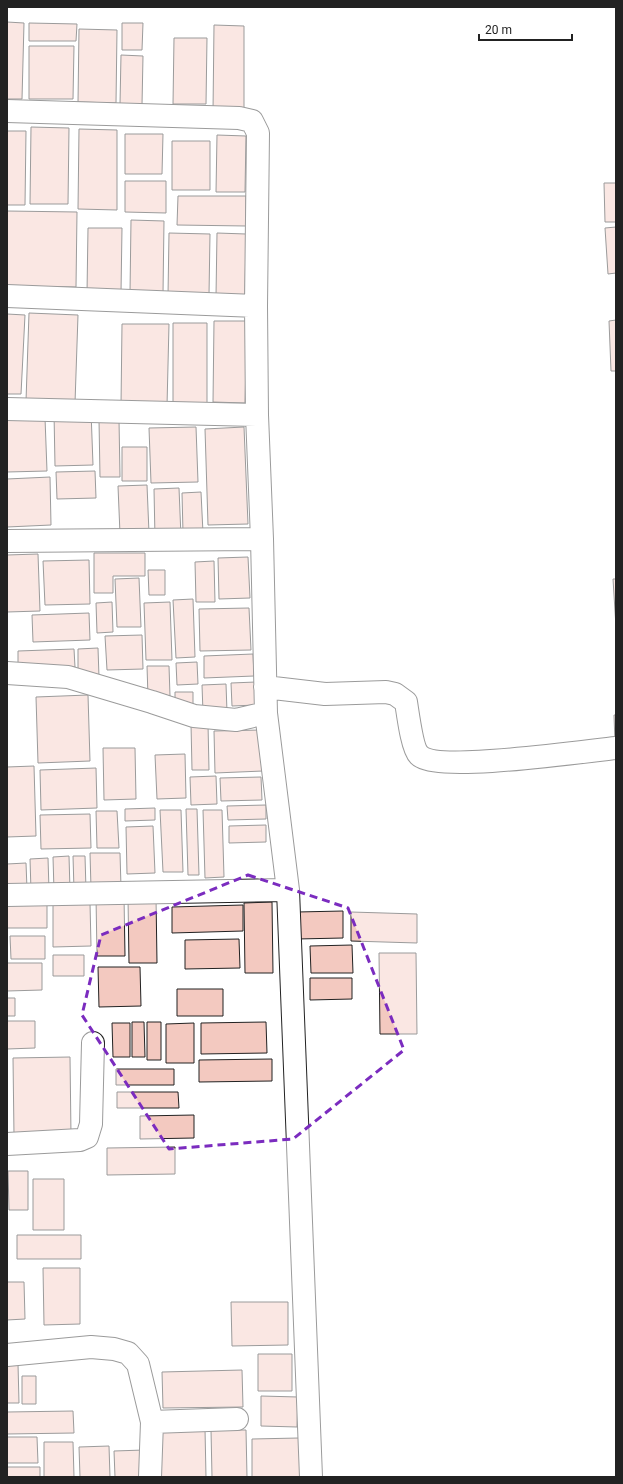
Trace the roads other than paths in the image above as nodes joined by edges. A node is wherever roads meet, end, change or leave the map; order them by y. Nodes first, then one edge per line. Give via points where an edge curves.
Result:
1 (7, 111) edge
2 (7, 296) edge
3 (256, 306) junction
4 (7, 409) edge
5 (257, 415) junction
6 (262, 539) junction
7 (7, 541) edge
8 (7, 673) edge
9 (265, 687) junction
10 (266, 713) junction
11 (616, 748) edge
12 (288, 890) junction
13 (7, 895) edge
14 (93, 1043) dead end
15 (7, 1144) edge
16 (7, 1355) edge
17 (237, 1419) dead end
18 (152, 1422) junction
19 (150, 1477) edge
20 (311, 1477) edge

1 - 3 street via 239,118 252,121 258,133
2 - 3 street
3 - 5 street
4 - 5 street
5 - 6 street
6 - 7 street
6 - 9 street
8 - 10 street via 68,677 194,716 236,720
9 - 10 street
9 - 11 street via 325,694 395,694 406,702 418,754 424,759 446,763 476,763
10 - 12 street
12 - 13 street
12 - 20 street
14 - 15 street via 90,1124 87,1137 80,1140
16 - 18 street via 91,1347 128,1353 138,1364
17 - 18 street
18 - 19 street

